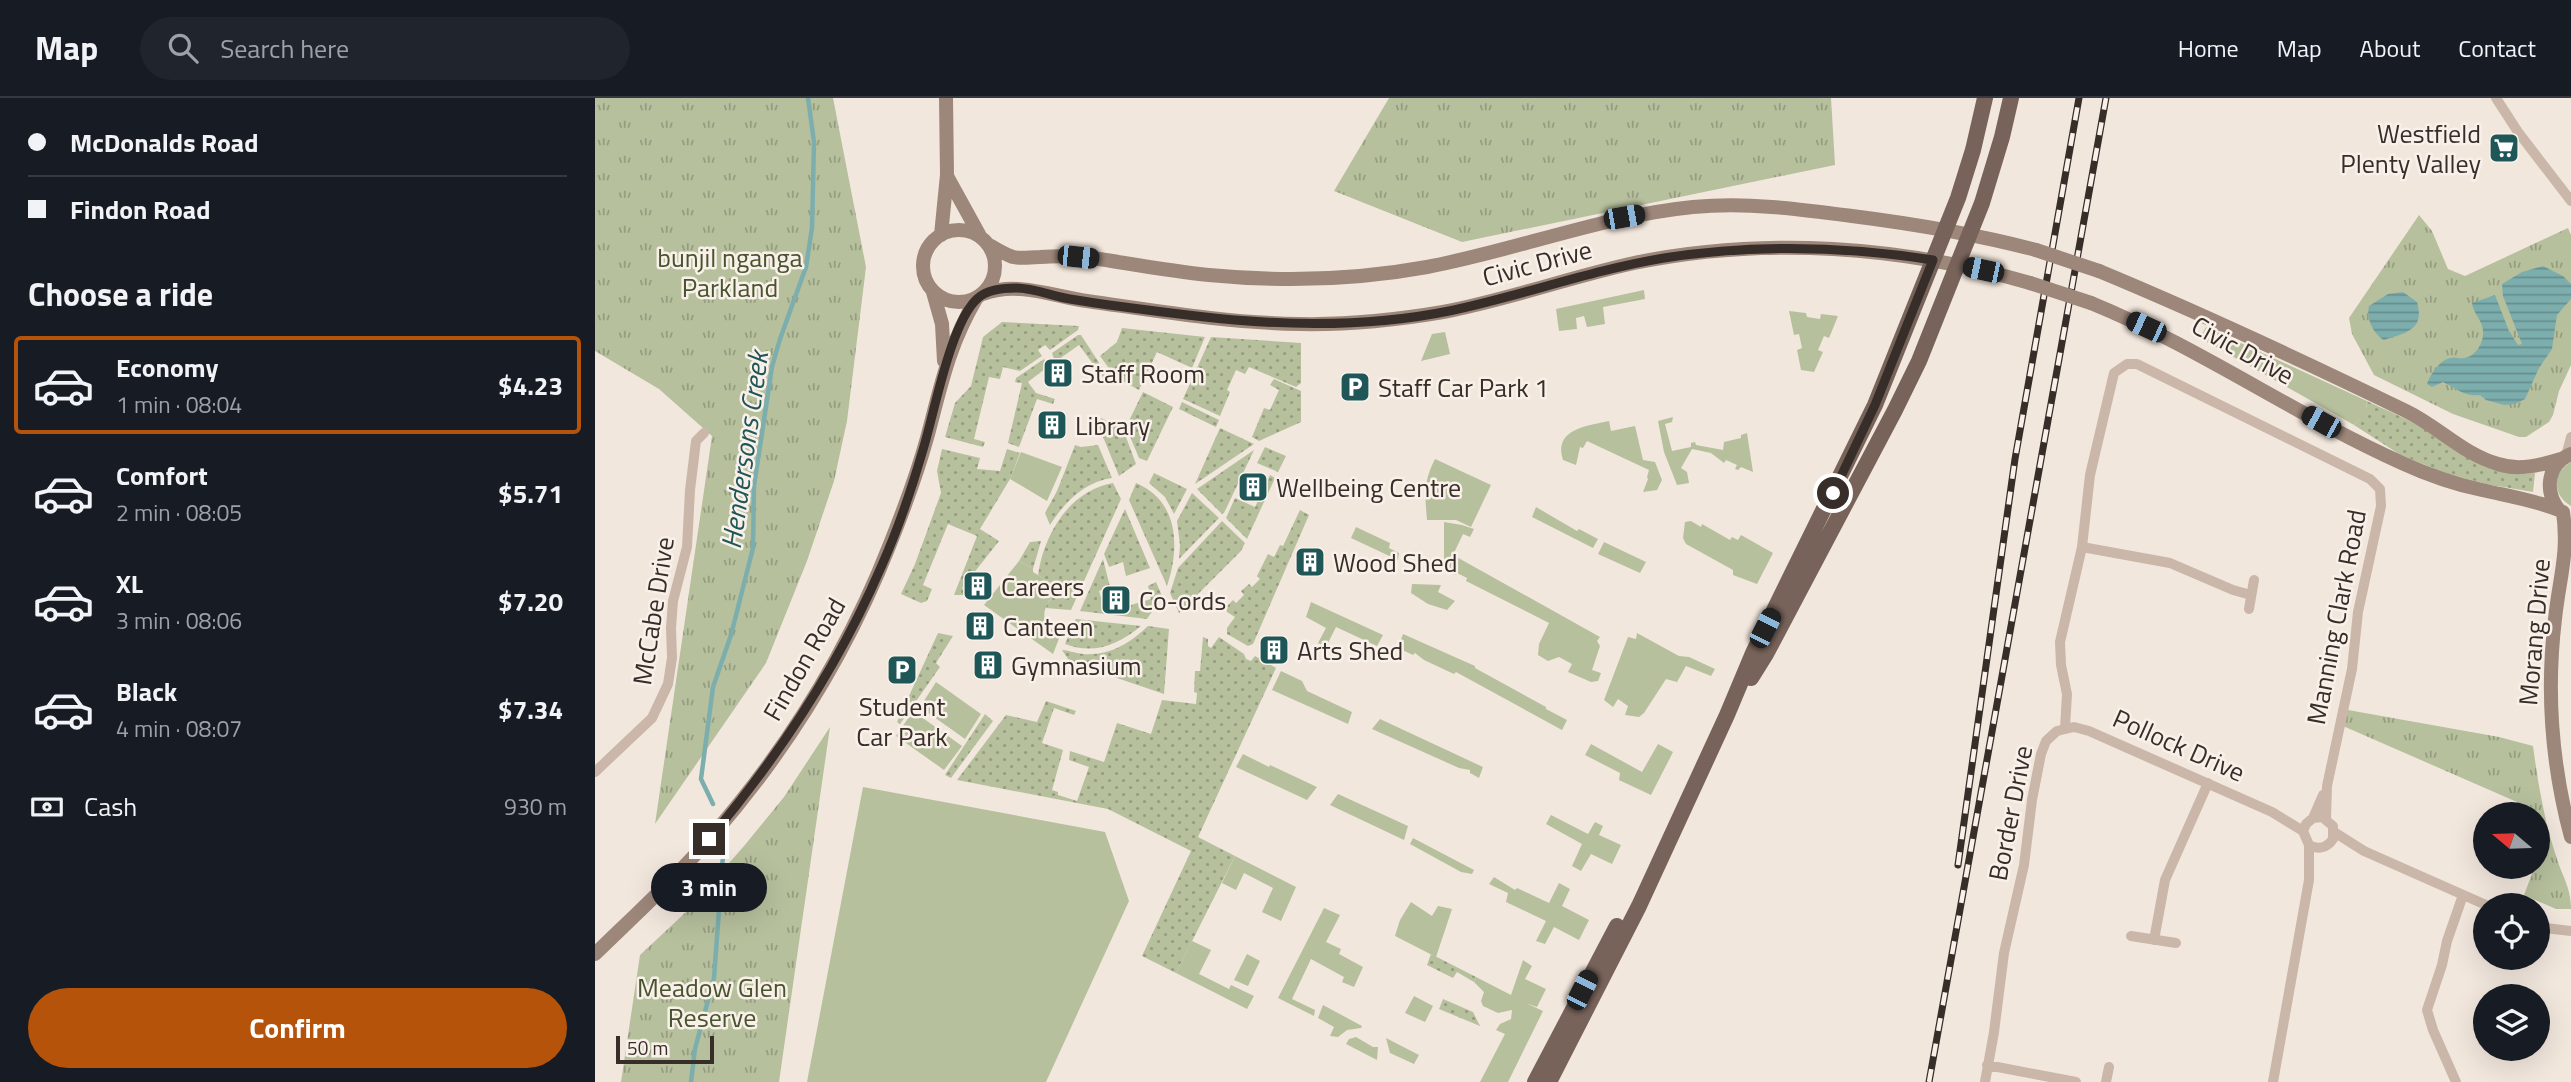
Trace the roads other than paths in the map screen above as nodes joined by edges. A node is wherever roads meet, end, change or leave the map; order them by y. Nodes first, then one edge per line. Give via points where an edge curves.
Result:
1 (946, 98) edge
2 (1985, 98) edge
3 (2011, 98) edge
4 (2496, 98) edge
5 (947, 175) junction
6 (2571, 200) edge
7 (1945, 230) junction
8 (1970, 234) junction
9 (941, 235) junction
10 (984, 240) junction
11 (1933, 260) junction
12 (1958, 264) junction
13 (933, 292) junction
14 (979, 297) junction
15 (2127, 364) joint
16 (944, 369) junction
17 (704, 433) dead end
18 (2571, 437) edge
19 (2566, 456) edge
20 (2564, 513) edge
21 (2082, 547) junction
22 (2254, 580) dead end
23 (2251, 595) junction
24 (2249, 609) dead end
25 (1727, 715) junction
26 (2065, 728) junction
27 (596, 768) edge
28 (2208, 783) junction
29 (2326, 786) junction
30 (2326, 819) junction
31 (2308, 823) junction
32 (2571, 837) edge
33 (2329, 841) junction
34 (2309, 845) junction
35 (1659, 858) junction
36 (2309, 880) junction
37 (2463, 895) junction
38 (2473, 899) edge
39 (624, 926) junction
40 (2550, 928) edge
41 (2570, 930) edge
42 (2131, 936) dead end
43 (2154, 940) junction
44 (2176, 943) dead end
45 (595, 946) edge
46 (595, 954) edge
47 (1987, 1065) junction
48 (2109, 1067) dead end
49 (1535, 1082) edge
50 (1549, 1082) edge
51 (1985, 1082) edge
52 (2076, 1082) edge
53 (2106, 1082) edge
54 (2273, 1082) edge
55 (2456, 1082) edge

1 - 5 main road
2 - 7 main road
3 - 8 main road
4 - 6 street
5 - 9 main road
5 - 10 main road
7 - 8 main road, Civic Drive
7 - 10 main road, Civic Drive via 1787,207 1694,207 1624,217 1425,267 1279,279 1208,275 1078,257 1021,258
7 - 11 main road
8 - 12 main road
8 - 19 main road, Civic Drive, bridge via 2036,250 2162,298 2404,410 2479,458 2525,467
9 - 10 main road via 960,230
9 - 13 main road via 925,253 923,264
10 - 14 main road via 996,265 995,276
11 - 12 main road, Civic Drive
11 - 14 main road, Civic Drive via 1817,248 1732,250 1636,263 1444,312 1347,323 1244,321 1067,299 1017,288
11 - 25 main road via 1875,405
12 - 20 main road, Civic Drive, bridge via 2091,303 2167,336 2345,435 2434,477 2544,503
12 - 25 main road via 1895,410 1766,654
13 - 14 main road via 954,302
13 - 16 main road, Findon Road via 942,324
14 - 16 main road, Findon Road via 956,336
15 - 21 street, Border Drive via 2116,369 2112,379 2090,475
15 - 29 street, Manning Clark Road via 2156,371 2370,479 2380,489 2381,506 2358,612 2352,668
16 - 39 main road, Findon Road via 902,514 833,665 736,808
17 - 27 street, McCabe Drive via 696,441 687,547 673,601 668,684 652,718
18 - 19 street
19 - 20 main road, Morang Drive via 2550,475 2549,484 2553,502
20 - 32 main road, Morang Drive via 2565,560 2554,620 2551,729
21 - 23 street via 2170,563
21 - 26 street, Border Drive via 2060,642 2067,694
22 - 23 street
23 - 24 street
25 - 35 main road
26 - 28 street, Pollock Drive via 2084,729
26 - 47 street, Border Drive via 2046,741 2037,768
28 - 31 street, Pollock Drive
28 - 43 street via 2165,880
29 - 30 street, Manning Clark Road
29 - 31 street, Manning Clark Road
30 - 31 street
30 - 33 street via 2333,826
31 - 34 street
33 - 34 street
33 - 36 street
33 - 37 street via 2364,851
34 - 36 street
35 - 49 main road via 1590,974
35 - 50 main road
36 - 54 street
37 - 38 street
37 - 55 street via 2427,1010
39 - 45 main road, Findon Road
39 - 46 main road, Findon Road
40 - 41 street
42 - 43 street
43 - 44 street
47 - 51 street, Border Drive
47 - 52 street
48 - 53 street

